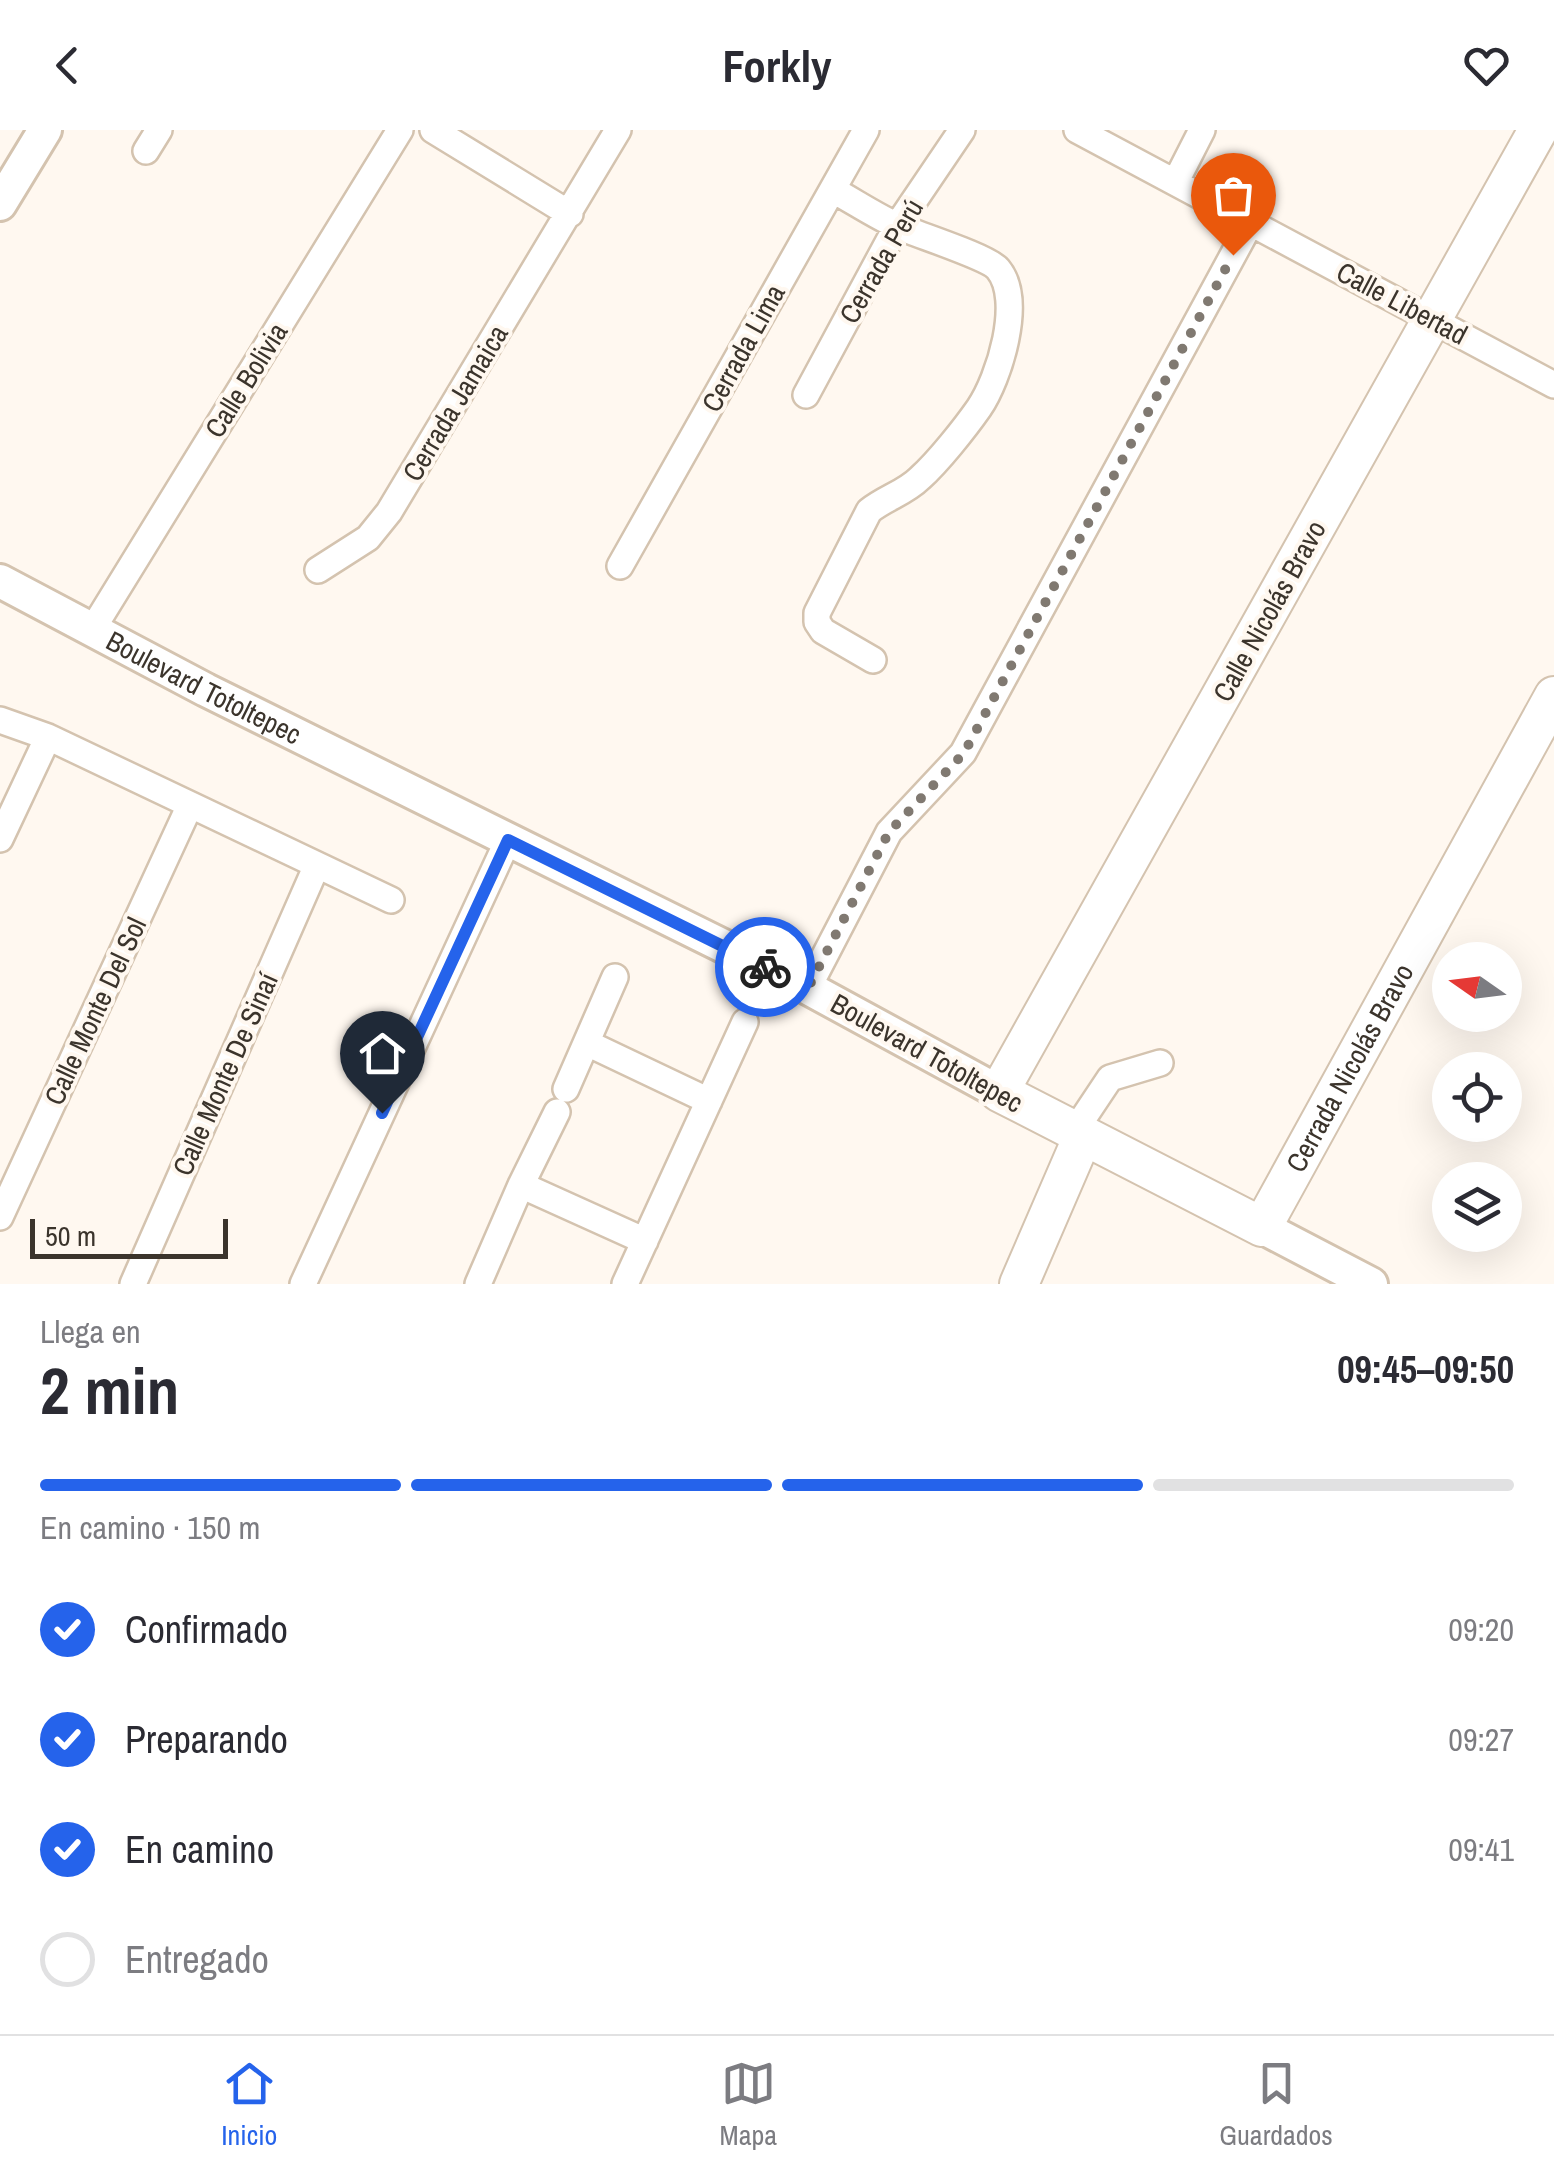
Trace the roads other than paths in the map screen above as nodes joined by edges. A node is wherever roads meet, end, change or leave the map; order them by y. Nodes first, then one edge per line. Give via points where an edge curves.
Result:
1 (45, 130) edge
2 (400, 130) edge
3 (433, 130) edge
4 (618, 130) edge
5 (866, 130) edge
6 (962, 130) edge
7 (1077, 130) edge
8 (1202, 130) edge
9 (1538, 130) edge
10 (1176, 181) junction
11 (832, 190) junction
12 (0, 204) edge
13 (570, 214) junction
14 (1251, 222) junction
15 (897, 226) junction
16 (1432, 320) junction
17 (1554, 385) edge
18 (806, 395) dead end
19 (620, 566) dead end
20 (318, 570) dead end
21 (0, 581) edge
22 (92, 630) junction
23 (872, 660) dead end
24 (1554, 696) edge
25 (0, 720) edge
26 (48, 737) junction
27 (190, 804) junction
28 (0, 840) edge
29 (508, 840) junction
30 (317, 865) junction
31 (391, 900) dead end
32 (615, 976) dead end
33 (808, 988) junction
34 (745, 1022) dead end
35 (586, 1042) junction
36 (1160, 1064) dead end
37 (999, 1092) junction
38 (709, 1101) junction
39 (1078, 1134) junction
40 (521, 1185) junction
41 (0, 1217) edge
42 (1262, 1228) junction
43 (644, 1240) junction
44 (134, 1284) edge
45 (303, 1284) edge
46 (478, 1284) edge
47 (624, 1284) edge
48 (1019, 1284) edge
49 (1371, 1284) edge

1 - 12 street
2 - 22 street, Calle Bolivia
3 - 13 street
4 - 13 street, Cerrada Jamaica
5 - 11 street, Cerrada Lima
6 - 15 street, Cerrada Perú
7 - 10 street, Calle Libertad
8 - 10 street
9 - 16 main road, Calle Nicolás Bravo
10 - 14 street, Calle Libertad
11 - 15 street
11 - 19 street, Cerrada Lima
13 - 20 street, Cerrada Jamaica via 389,512 368,538
14 - 16 street, Calle Libertad
14 - 33 street via 964,753 889,832
15 - 18 street, Cerrada Perú
15 - 23 street via 998,268 1008,291 1009,322 981,405 922,477 869,511 817,612 823,631
16 - 17 street, Calle Libertad
16 - 37 main road, Calle Nicolás Bravo
21 - 22 street, Boulevard Totoltepec
22 - 29 street, Boulevard Totoltepec
24 - 42 main road, Cerrada Nicolás Bravo
25 - 26 street
26 - 27 street
26 - 28 street
27 - 30 street
27 - 41 street, Calle Monte Del Sol
29 - 33 street, Boulevard Totoltepec
29 - 45 street
30 - 31 street
30 - 44 street, Calle Monte De Sinaí
32 - 35 street
33 - 37 street, Boulevard Totoltepec
34 - 38 street
35 - 38 street
35 - 40 street
36 - 39 street via 1110,1078
37 - 39 main road, Boulevard Totoltepec
38 - 43 street
39 - 42 main road, Boulevard Totoltepec
39 - 48 main road
40 - 43 street
40 - 46 street
42 - 49 street, Boulevard Totoltepec
43 - 47 street

